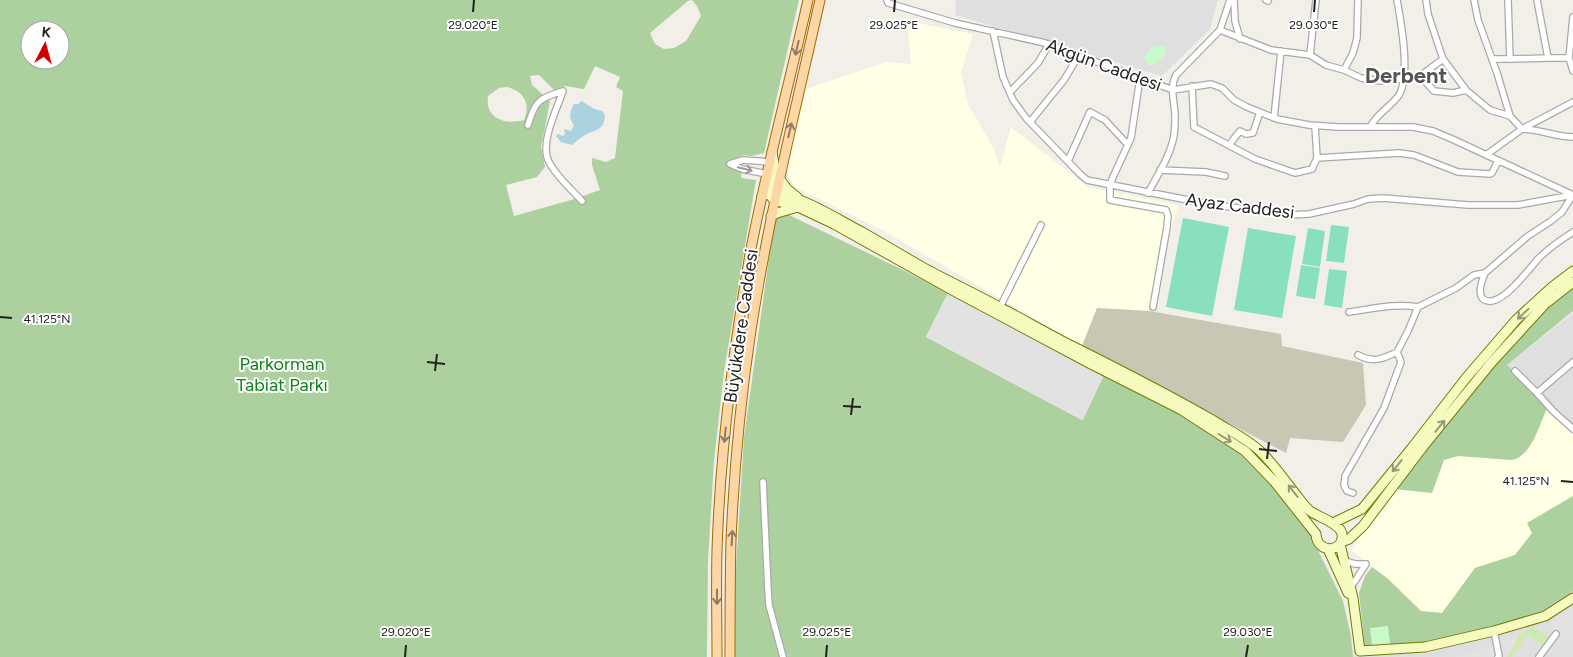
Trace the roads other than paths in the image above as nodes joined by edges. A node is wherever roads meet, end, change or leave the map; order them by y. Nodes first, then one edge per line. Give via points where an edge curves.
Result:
1 (808, 0) edge
2 (820, 0) edge
3 (887, 0) edge
4 (1230, 0) edge
5 (1234, 0) edge
6 (1316, 0) edge
7 (1358, 0) edge
8 (1397, 0) edge
9 (1426, 0) edge
10 (1474, 0) edge
11 (1508, 0) edge
12 (1537, 0) edge
13 (1573, 17) edge
14 (1220, 30) junction
15 (993, 32) junction
16 (1240, 39) junction
17 (1049, 44) junction
18 (1281, 51) junction
19 (1310, 55) junction
20 (1080, 56) junction
21 (1443, 58) junction
22 (1548, 58) junction
23 (1570, 58) junction
24 (1510, 59) junction
25 (1492, 60) junction
26 (1344, 70) junction
27 (1573, 71) edge
28 (1420, 76) junction
29 (1404, 77) junction
30 (1140, 78) junction
31 (1192, 86) junction
32 (1173, 90) junction
33 (1466, 90) junction
34 (1010, 92) junction
35 (1573, 102) edge
36 (1260, 112) junction
37 (1510, 116) junction
38 (1274, 118) junction
39 (1030, 122) junction
40 (528, 125) dead end
41 (1316, 126) junction
42 (1371, 126) junction
43 (1522, 129) junction
44 (1573, 137) edge
45 (1128, 145) junction
46 (1229, 145) junction
47 (772, 152) junction
48 (1486, 155) junction
49 (1317, 158) junction
50 (1498, 161) junction
51 (770, 162) junction
52 (1068, 162) junction
53 (1160, 170) junction
54 (767, 174) junction
55 (1225, 176) dead end
56 (779, 178) junction
57 (1110, 185) junction
58 (1148, 193) junction
59 (1573, 195) edge
60 (770, 196) junction
61 (582, 200) dead end
62 (800, 204) junction
63 (771, 216) junction
64 (1042, 226) dead end
65 (1573, 232) edge
66 (1573, 271) edge
67 (1485, 273) junction
68 (1573, 282) edge
69 (1000, 307) junction
70 (1153, 307) dead end
71 (1418, 307) junction
72 (1349, 312) dead end
73 (1397, 352) junction
74 (1358, 355) dead end
75 (1573, 362) edge
76 (1515, 371) dead end
77 (1538, 393) junction
78 (1161, 396) junction
79 (1573, 429) edge
80 (763, 482) dead end
81 (1353, 493) dead end
82 (1331, 523) junction
83 (1316, 534) junction
84 (1340, 543) junction
85 (1328, 549) junction
86 (1345, 561) junction
87 (1351, 587) junction
88 (1573, 598) edge
89 (1354, 605) junction
90 (1494, 631) junction
91 (1556, 634) dead end
92 (1360, 654) edge
93 (717, 657) edge
94 (730, 657) edge
95 (783, 657) edge
96 (1498, 657) edge
97 (1539, 657) edge

1 -> 47 main road, Büyükdere Caddesi
56 -> 2 main road, Büyükdere Caddesi
3 - 15 street, Akgün Caddesi via 888,3
4 - 14 street
5 - 16 street
6 - 19 street
7 - 26 street via 1357,38
8 - 29 street via 1404,42
9 - 21 street
10 - 25 street
11 - 24 street
12 - 22 street
13 - 23 street
14 - 16 street
14 - 32 street via 1176,75
15 - 17 street, Akgün Caddesi
15 - 34 street, Ayaz Caddesi via 1003,77
16 - 18 street
17 - 20 street, Akgün Caddesi
17 - 34 street via 1038,63
18 - 19 street
18 - 38 street
19 - 26 street via 1326,65
20 - 30 street, Akgün Caddesi
20 - 39 street
21 - 28 street
21 - 33 street
22 - 23 street
22 - 24 street
23 - 27 street
24 - 25 street
25 - 37 street
26 - 29 street via 1362,78 1382,81
28 - 29 street
28 - 33 street via 1434,91 1453,93
29 - 42 street via 1398,97
30 - 32 street, Akgün Caddesi
30 - 45 street
31 - 32 street, Akgün Caddesi
31 - 36 street, Akgün Caddesi via 1211,84 1222,88 1234,100
31 - 46 street via 1194,127
32 - 53 street via 1173,141
33 - 37 street via 1490,110
34 - 39 street, Ayaz Caddesi
35 - 43 street
36 - 38 street, Akgün Caddesi
36 - 46 street via 1253,133 1240,131
37 - 43 street
38 - 41 street, Akgün Caddesi
39 - 52 street, Ayaz Caddesi
40 - 61 street via 533,109 540,101 563,91 546,150 548,161
41 - 42 street, Akgün Caddesi
41 - 49 street
42 - 48 street, Akgün Caddesi via 1413,126 1433,131
43 - 44 street
43 - 48 street
45 - 52 street via 1105,120 1090,112
45 - 57 street
46 - 49 street via 1255,159 1295,173 1312,169
47 - 51 main road, Büyükdere Caddesi
47 - 60 main road via 774,164
48 - 50 street, Akgün Caddesi
49 - 50 street via 1399,153 1414,155 1458,172 1490,174
50 - 59 street, Akgün Caddesi
51 - 54 main road, Büyükdere Caddesi
51 -> 54 street via 743,160 730,164
52 - 57 street, Ayaz Caddesi via 1087,180
53 - 55 street
53 - 58 street
54 - 60 main road, Büyükdere Caddesi
56 - 60 main road, Büyükdere Caddesi
56 - 62 main road
57 - 58 street, Ayaz Caddesi
57 - 70 street via 1110,200 1166,210 1168,216
58 - 59 street, Ayaz Caddesi via 1290,215 1309,214 1368,199 1518,205
59 - 67 street via 1562,212
60 - 62 main road
60 - 63 main road, Büyükdere Caddesi
60 -> 93 main road, Büyükdere Caddesi via 750,255 733,364 718,551
62 - 63 main road
62 - 69 main road via 830,215
62 - 78 main road via 954,291
94 -> 63 main road, Büyükdere Caddesi via 731,540 738,442 750,337
64 - 69 street
65 - 67 street via 1540,257 1517,285 1494,300 1483,299 1480,294
66 -> 82 main road via 1516,320 1362,509
67 - 71 street
84 -> 68 main road via 1362,526 1491,363 1545,304
69 - 78 main road
71 - 72 street via 1390,306
71 - 73 street
73 - 74 street via 1374,360
73 - 81 street via 1401,362 1384,408 1345,476 1344,485
75 - 77 street
76 - 77 street
77 - 79 street
82 -> 78 main road via 1308,510 1271,462 1247,440 1184,403
78 -> 83 main road via 1245,451 1274,481
80 - 95 street via 768,590
82 - 83 main road via 1322,524
82 - 84 main road via 1342,532
83 - 85 main road via 1320,546
84 - 85 main road
84 - 86 main road
85 - 89 main road
86 - 87 main road
86 - 87 street via 1366,564
87 - 89 main road
88 - 90 main road via 1545,616
89 - 92 main road
90 - 92 main road via 1424,647
90 - 96 street
91 - 97 street

